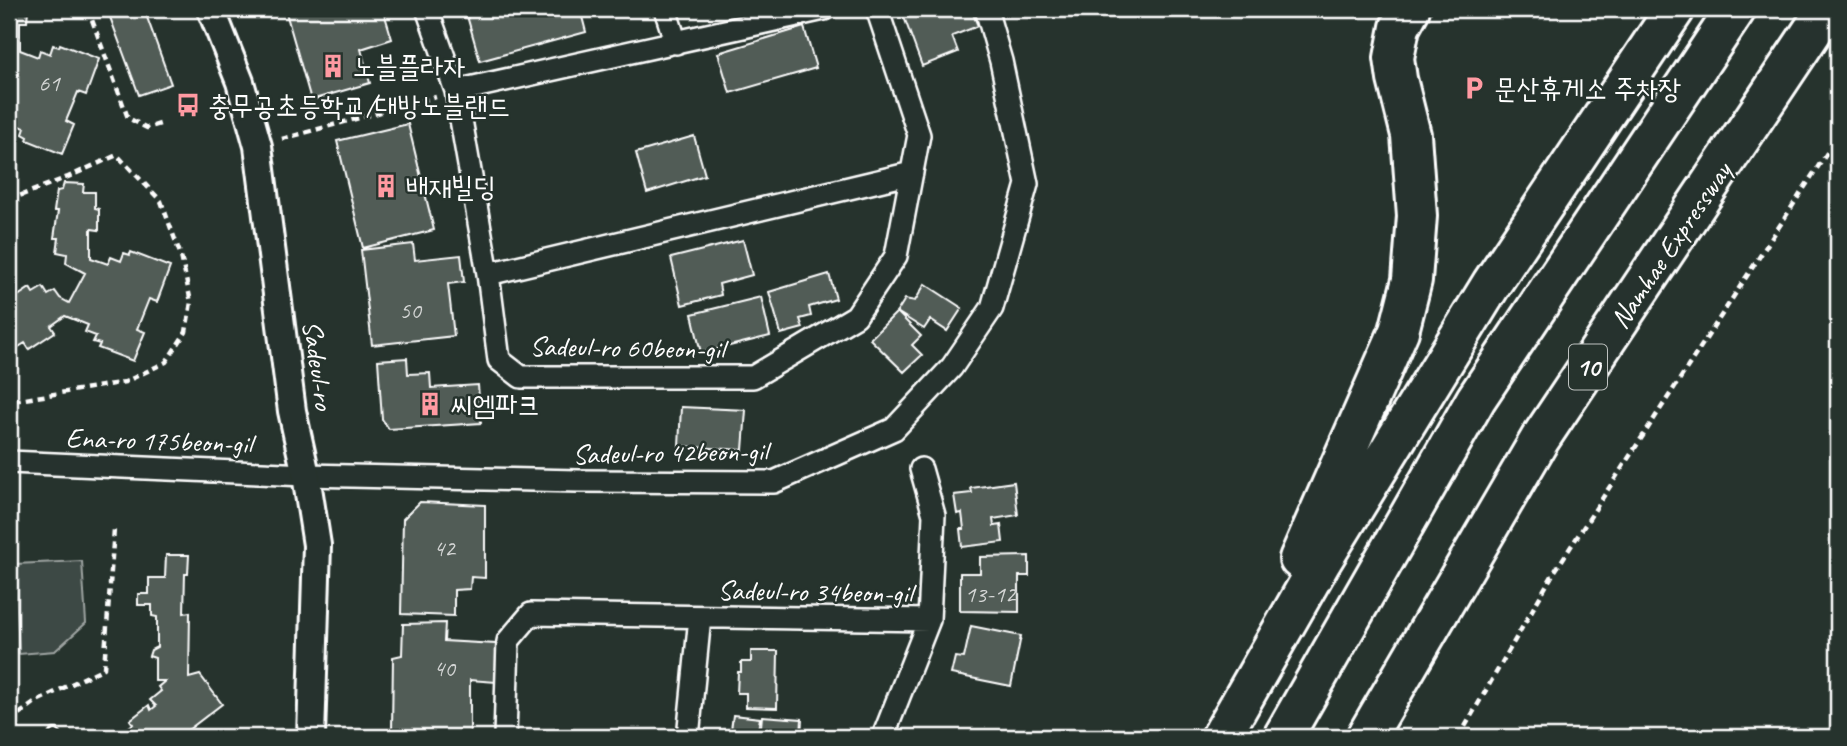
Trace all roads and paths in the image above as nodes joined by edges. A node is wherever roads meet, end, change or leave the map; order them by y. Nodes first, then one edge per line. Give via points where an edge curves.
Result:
1 (88, 9) edge
2 (211, 9) edge
3 (427, 9) edge
4 (665, 9) edge
5 (824, 9) edge
6 (877, 9) edge
7 (986, 9) edge
8 (1410, 9) edge
9 (1675, 9) edge
10 (1736, 9) edge
11 (1827, 9) edge
12 (676, 43) junction
13 (456, 92) junction
14 (163, 123) dead end
15 (1838, 136) edge
16 (258, 146) junction
17 (912, 173) junction
18 (9, 200) edge
19 (488, 274) junction
20 (9, 398) edge
21 (9, 462) edge
22 (921, 469) dead end
23 (306, 475) junction
24 (114, 529) dead end
25 (700, 617) junction
26 (929, 620) junction
27 (9, 721) edge
28 (312, 737) edge
29 (505, 737) edge
30 (688, 737) edge
31 (883, 737) edge
32 (1208, 737) edge
33 (1221, 737) edge
34 (1283, 737) edge
35 (1367, 737) edge
36 (1459, 737) edge

1 - 14 path via 128,118 147,128
2 - 16 street, Sadeul-ro via 240,82
3 - 13 street
4 - 12 street
5 - 12 street
6 - 17 street, Sadeul-ro 60beon-gil via 919,135
7 - 23 street, Sadeul-ro 42beon-gil via 1027,184 992,308 952,367 894,429 774,482
8 - 32 highway via 1400,27 1394,58 1411,135 1417,216 1412,280 1399,331 1279,604
9 - 33 highway via 1485,295 1321,562
10 - 34 highway via 1476,399
11 - 35 highway, Namhae Expressway / 10 via 1540,439
12 - 13 street
13 - 16 path
13 - 19 street, Sadeul-ro 60beon-gil
15 - 36 path via 1553,575
16 - 23 street, Sadeul-ro via 292,411
17 - 19 street
17 - 19 street, Sadeul-ro 60beon-gil via 896,256 856,316 753,377 521,377 499,360
18 - 20 path via 117,155 161,201 191,302 186,332 166,362 125,382
21 - 23 street, Ena-ro 175beon-gil
22 - 26 street, Sadeul-ro 34beon-gil via 934,515
23 - 28 street, Sadeul-ro via 317,545
24 - 27 path via 104,668 37,701
25 - 26 street, Sadeul-ro 34beon-gil
25 - 29 street, Sadeul-ro 34beon-gil via 531,614 508,641
25 - 30 street, Sadeul-ro 34beon-gil
26 - 31 street, Sadeul-ro 34beon-gil

